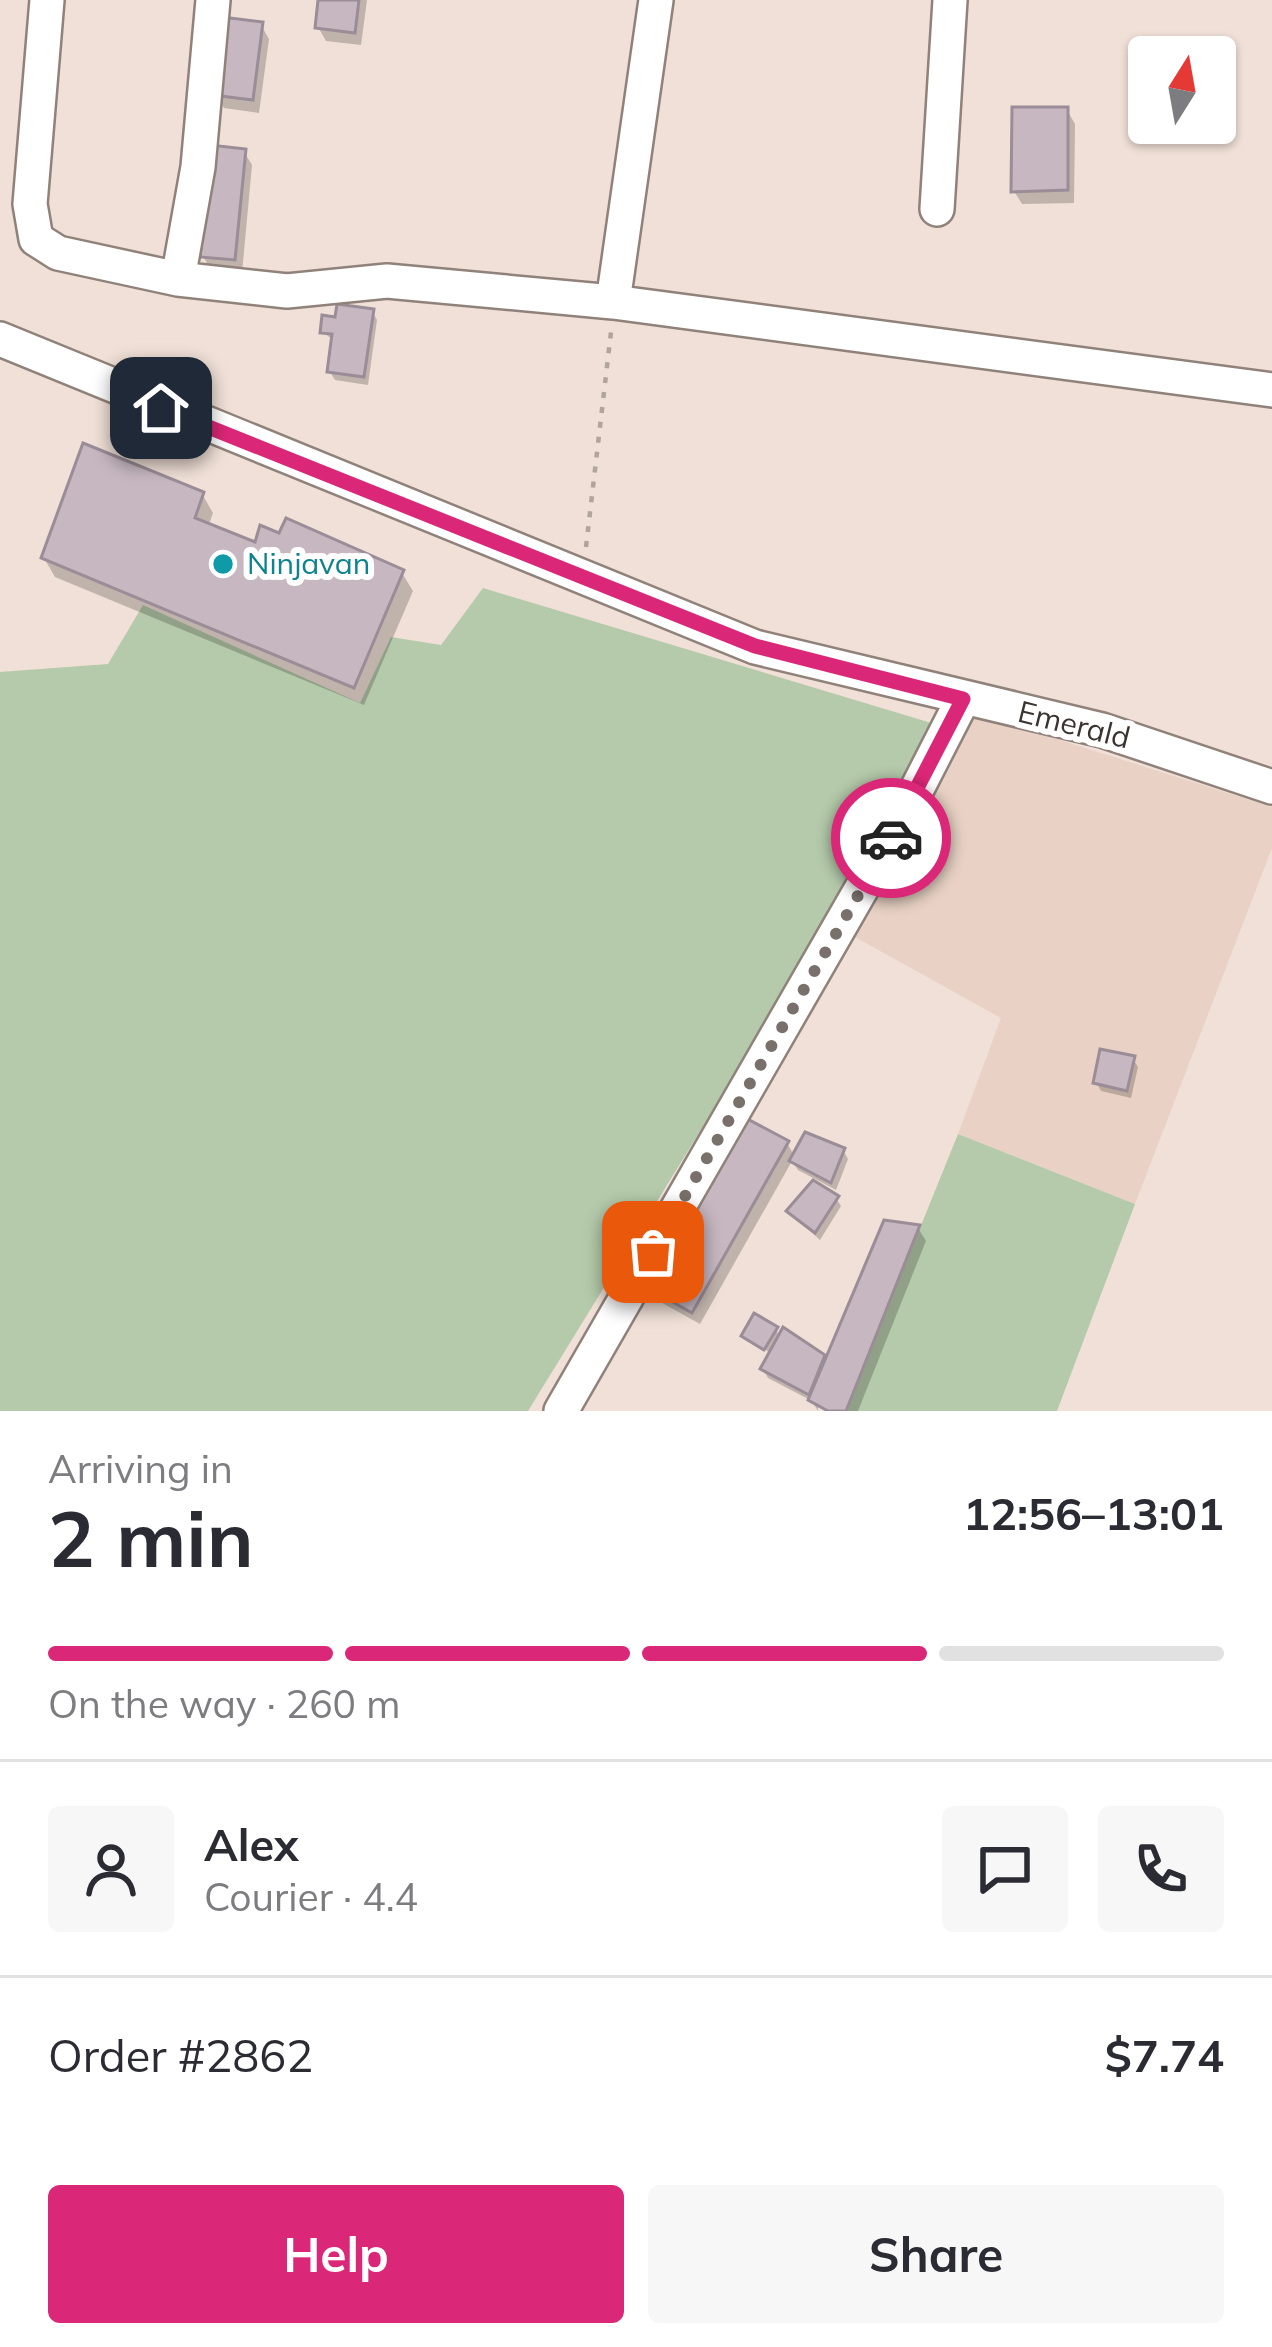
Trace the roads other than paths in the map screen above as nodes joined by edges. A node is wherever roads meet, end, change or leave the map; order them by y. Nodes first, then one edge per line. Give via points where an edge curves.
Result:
1 (47, 0) edge
2 (213, 0) edge
3 (656, 0) edge
4 (950, 0) edge
5 (937, 209) dead end
6 (178, 279) junction
7 (613, 302) junction
8 (0, 339) edge
9 (1272, 391) edge
10 (963, 699) junction
11 (1272, 788) edge
12 (561, 1411) edge

1 - 6 street via 30,204 36,239 58,253
2 - 6 street
3 - 7 street
4 - 5 street
6 - 7 street via 287,291 387,281
7 - 9 street
8 - 10 street, Emerald via 755,646
10 - 11 street, Emerald via 1102,730
10 - 12 street

